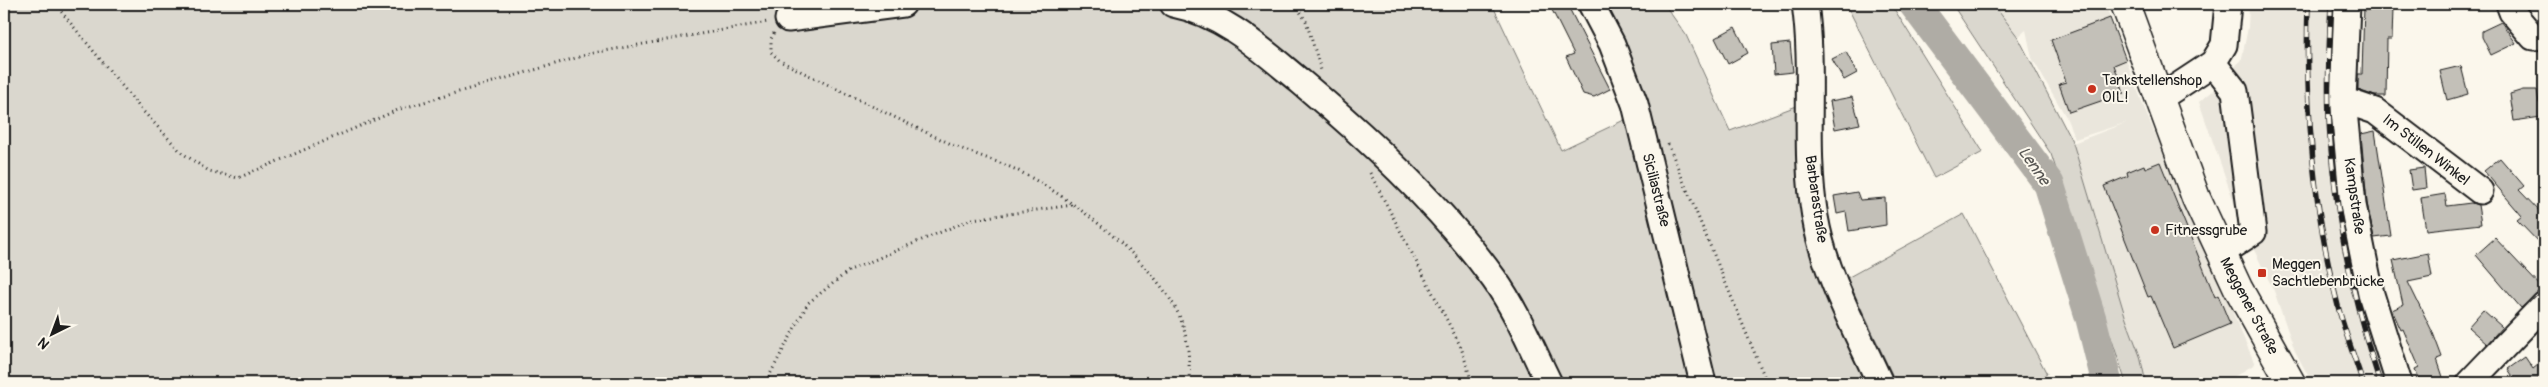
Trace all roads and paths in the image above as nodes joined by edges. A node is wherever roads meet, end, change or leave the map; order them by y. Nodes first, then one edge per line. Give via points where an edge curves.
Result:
1 (56, 4) edge
2 (903, 4) edge
3 (1173, 4) edge
4 (1295, 4) edge
5 (1592, 4) edge
6 (1805, 4) edge
7 (2126, 4) edge
8 (2228, 4) edge
9 (2347, 4) edge
10 (2509, 4) edge
11 (788, 18) junction
12 (2544, 36) edge
13 (2213, 63) junction
14 (1324, 76) dead end
15 (2160, 98) junction
16 (2343, 100) junction
17 (1665, 136) dead end
18 (1367, 168) dead end
19 (2480, 191) dead end
20 (1074, 205) junction
21 (2221, 253) junction
22 (2544, 305) edge
23 (730, 383) edge
24 (1189, 383) edge
25 (1472, 383) edge
26 (1549, 383) edge
27 (1703, 383) edge
28 (1767, 383) edge
29 (1880, 383) edge
30 (2291, 383) edge
31 (2399, 383) edge
32 (2469, 383) edge

1 - 11 path via 141,109 182,153 209,172 238,178 400,109 436,98 593,53
2 - 11 street
3 - 26 street via 1192,7 1249,39 1377,149 1459,235 1495,280
4 - 14 path via 1306,21 1316,60
5 - 27 street, Siciliastraße via 1612,44 1635,104
6 - 29 street, Barbarastraße via 1809,58 1808,151 1815,216 1833,277
7 - 15 main road, Meggener Straße
8 - 13 street via 2224,45
9 - 16 street, Kampstraße
10 - 12 street via 2533,36
11 - 20 path via 776,27 771,39 771,52 780,61 953,145 1028,175
13 - 15 street
13 - 21 street via 2236,91 2253,232
15 - 21 main road, Meggener Straße via 2188,177
16 - 19 street, Im Stillen Winkel via 2375,111
16 - 31 street, Kampstraße via 2354,205 2369,285
17 - 28 path
18 - 25 path via 1461,347
20 - 23 path via 972,219 850,270 808,303 767,380
20 - 24 path via 1138,260 1161,286 1178,313 1187,344
21 - 30 main road, Meggener Straße
22 - 32 street

